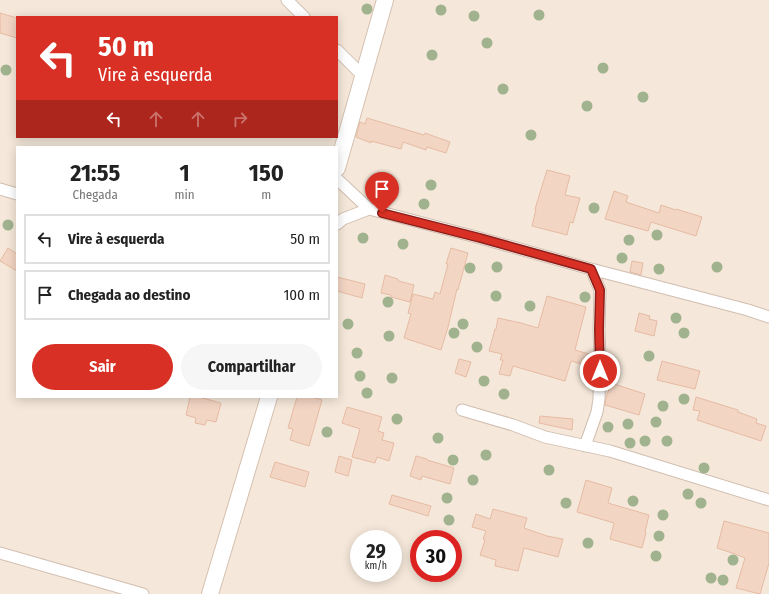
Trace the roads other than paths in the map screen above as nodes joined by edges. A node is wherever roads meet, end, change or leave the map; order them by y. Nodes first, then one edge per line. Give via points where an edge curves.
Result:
1 (287, 0) edge
2 (385, 0) edge
3 (303, 16) edge
4 (338, 51) edge
5 (363, 76) junction
6 (338, 164) edge
7 (338, 181) edge
8 (0, 189) edge
9 (16, 194) edge
10 (368, 209) junction
11 (338, 223) edge
12 (591, 269) junction
13 (769, 318) edge
14 (269, 398) edge
15 (462, 410) dead end
16 (585, 446) junction
17 (769, 500) edge
18 (0, 553) edge
19 (143, 594) edge
20 (210, 594) edge

1 - 3 street
2 - 5 street
4 - 5 street
5 - 6 street
7 - 10 street
8 - 9 street
10 - 11 street
10 - 12 street
12 - 13 street via 748,310
12 - 16 street via 600,290 599,399
14 - 20 street
15 - 16 street via 545,437
16 - 17 street via 610,451
18 - 19 street

